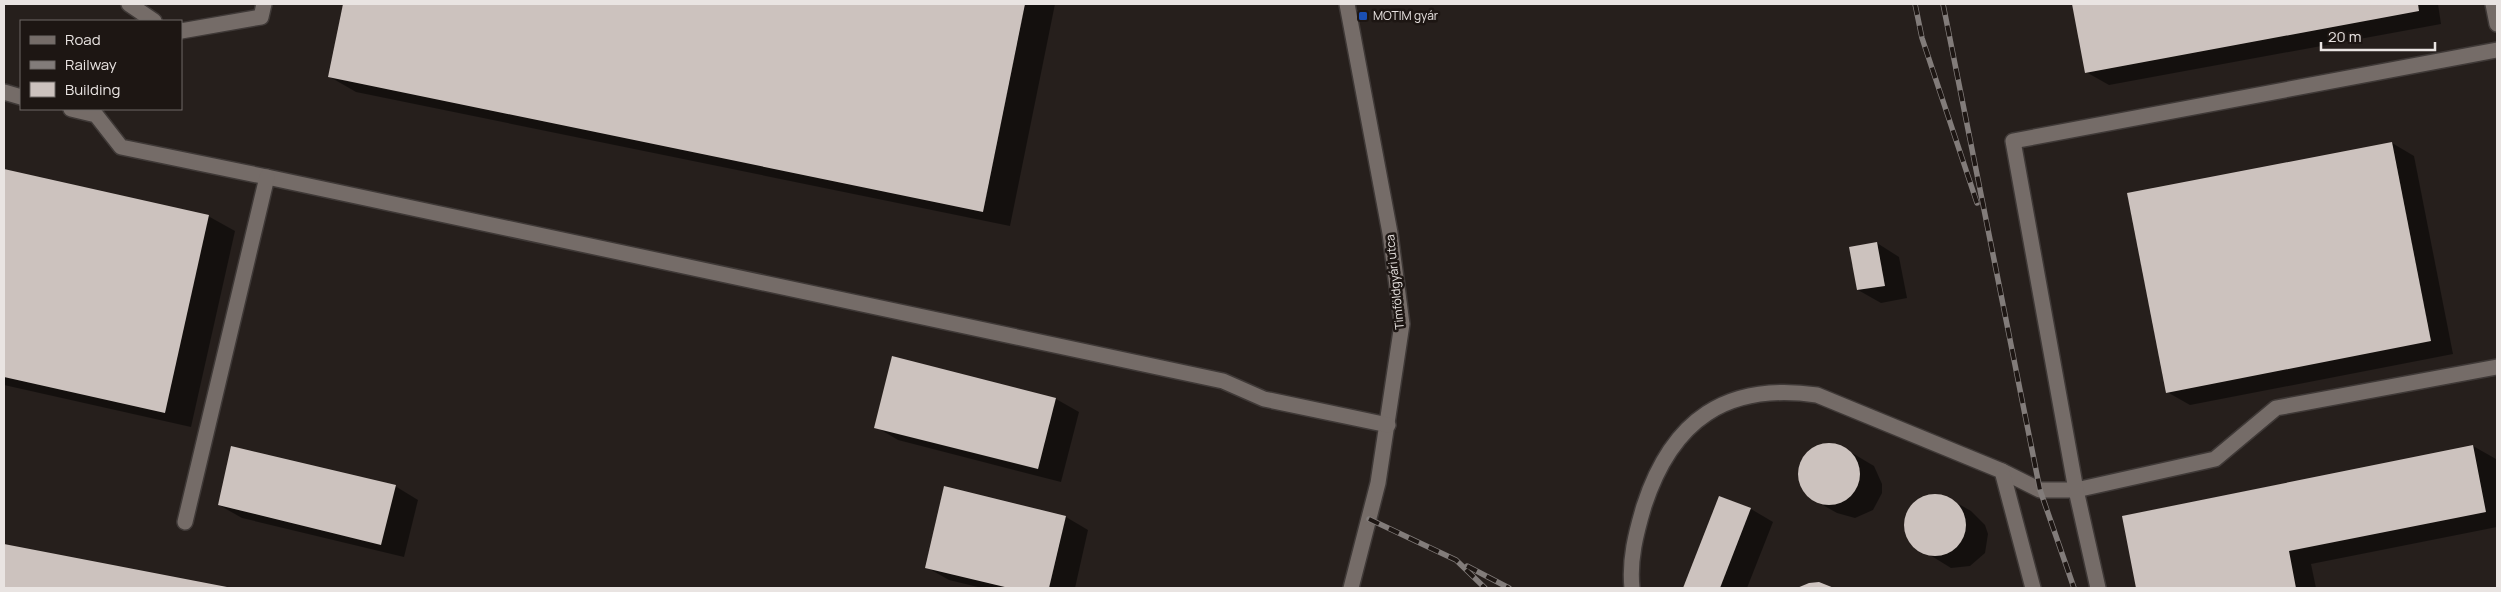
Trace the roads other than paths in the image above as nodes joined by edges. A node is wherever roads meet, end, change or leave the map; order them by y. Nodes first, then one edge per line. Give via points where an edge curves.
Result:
1 (129, 4) edge
2 (264, 4) edge
3 (1347, 4) edge
4 (2493, 4) edge
5 (153, 20) edge
6 (2497, 24) edge
7 (182, 31) edge
8 (2497, 50) edge
9 (4, 92) edge
10 (20, 97) edge
11 (75, 110) edge
12 (267, 176) junction
13 (2497, 366) edge
14 (1388, 424) junction
15 (2002, 471) junction
16 (2076, 490) junction
17 (184, 522) dead end
18 (1351, 588) edge
19 (1632, 588) edge
20 (2033, 588) edge
21 (2098, 588) edge

1 - 5 street
2 - 7 street via 261,17
3 - 14 street, Timföldgyári utca via 1390,233 1402,324
4 - 6 street
8 - 16 street via 2013,141
9 - 10 street
11 - 12 street via 96,115 121,147
12 - 14 street via 1223,381 1264,399
12 - 17 street
13 - 16 street via 2276,408 2215,459
14 - 18 street, Timföldgyári utca via 1378,483
15 - 16 street via 2040,490
15 - 19 street via 1817,395 1788,391 1750,396 1718,406 1695,420 1676,439 1652,481 1630,568
15 - 20 street
16 - 21 street

